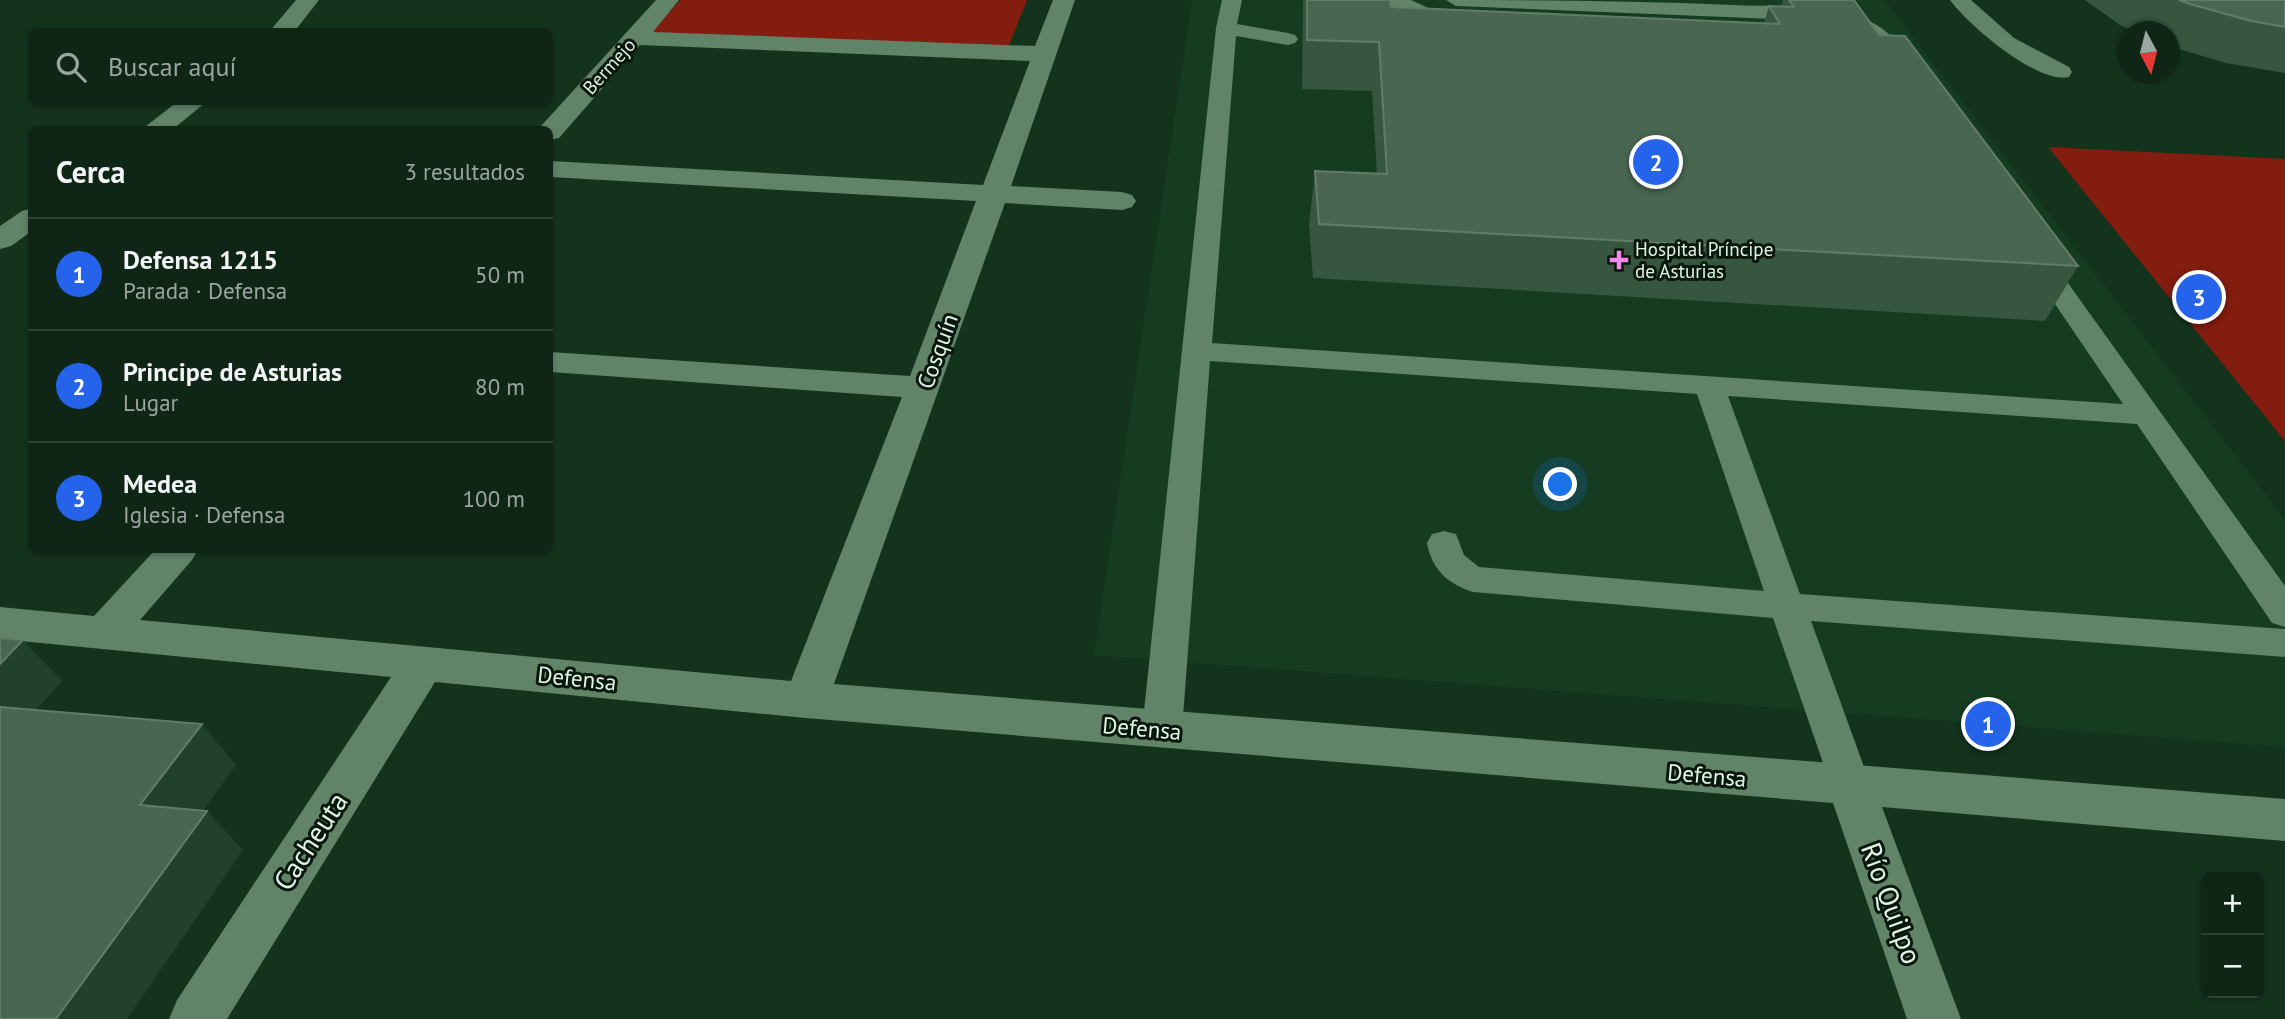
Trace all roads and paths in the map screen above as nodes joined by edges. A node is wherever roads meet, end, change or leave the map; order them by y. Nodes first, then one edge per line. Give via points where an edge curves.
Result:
1 (308, 0) edge
2 (668, 0) edge
3 (1064, 0) edge
4 (1395, 0) edge
5 (1456, 0) edge
6 (1960, 0) edge
7 (1669, 8) junction
8 (1229, 14) edge
9 (1636, 27) edge
10 (284, 28) edge
11 (1467, 33) edge
12 (634, 38) junction
13 (1288, 39) dead end
14 (1044, 54) junction
15 (2061, 72) dead end
16 (1918, 85) edge
17 (189, 105) edge
18 (160, 126) edge
19 (553, 129) edge
20 (553, 169) edge
21 (994, 194) junction
22 (1122, 201) dead end
23 (28, 220) edge
24 (2020, 233) edge
25 (0, 240) edge
26 (1198, 351) junction
27 (553, 362) edge
28 (1709, 386) junction
29 (923, 388) junction
30 (2146, 415) junction
31 (1444, 542) dead end
32 (175, 553) edge
33 (1786, 606) junction
34 (2285, 613) edge
35 (0, 623) edge
36 (104, 633) junction
37 (2285, 643) edge
38 (424, 663) junction
39 (806, 700) junction
40 (1161, 730) junction
41 (1851, 786) junction
42 (2285, 820) edge
43 (196, 1019) edge
44 (1934, 1019) edge

1 - 10 street
2 - 12 street, Bermejo
3 - 14 street, Cosquín
4 - 11 lane
5 - 7 lane
6 - 15 lane via 1989,30 2025,56
7 - 9 lane
7 - 16 lane via 1825,15 1852,21 1882,36
8 - 13 lane
8 - 26 lane
12 - 14 street
12 - 19 street, Bermejo
14 - 21 street, Cosquín
17 - 18 street
20 - 21 street
21 - 22 street
21 - 29 street, Cosquín
23 - 25 street
24 - 30 lane
26 - 28 lane
26 - 40 lane
27 - 29 street
28 - 30 lane
28 - 33 lane
29 - 39 street, Cosquín
30 - 34 lane
31 - 33 lane via 1446,559 1473,579
32 - 36 street
33 - 37 lane
33 - 41 lane
35 - 36 street, Defensa
36 - 38 street, Defensa
38 - 39 street, Defensa
38 - 43 street, Cacheuta
39 - 40 street, Defensa
40 - 41 street, Defensa
41 - 42 street, Defensa
41 - 44 street, Río Quilpo

